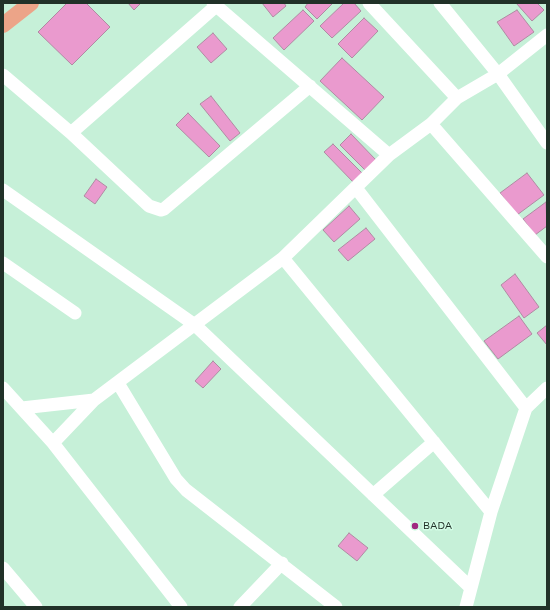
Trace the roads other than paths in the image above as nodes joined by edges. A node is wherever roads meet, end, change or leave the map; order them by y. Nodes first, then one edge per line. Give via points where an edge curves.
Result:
1 (369, 3) edge
2 (440, 3) edge
3 (214, 4) edge
4 (22, 5) edge
5 (3, 25) edge
6 (547, 35) edge
7 (3, 74) edge
8 (498, 74) junction
9 (310, 86) junction
10 (457, 98) junction
11 (431, 124) junction
12 (71, 133) junction
13 (547, 143) edge
14 (389, 155) junction
15 (356, 188) junction
16 (3, 190) edge
17 (547, 257) edge
18 (283, 258) junction
19 (3, 263) edge
20 (75, 313) dead end
21 (195, 325) junction
22 (118, 383) junction
23 (3, 388) edge
24 (547, 388) edge
25 (94, 400) junction
26 (22, 408) junction
27 (526, 408) junction
28 (434, 442) junction
29 (53, 443) junction
30 (373, 495) junction
31 (491, 512) junction
32 (282, 564) junction
33 (4, 573) edge
34 (471, 588) junction
35 (36, 607) edge
36 (181, 607) edge
37 (240, 607) edge
38 (336, 607) edge
39 (466, 607) edge

1 - 10 street
2 - 8 street
3 - 9 street
3 - 12 street
4 - 5 main road
6 - 8 street
7 - 12 street
8 - 10 street
8 - 13 street
9 - 12 street via 164,209 149,206
9 - 14 street
10 - 11 street
11 - 14 street
11 - 17 street
14 - 15 street
15 - 18 street
15 - 27 street
16 - 21 street
18 - 21 street
18 - 28 street
19 - 20 street
21 - 22 street
21 - 30 street
22 - 25 street
22 - 32 street via 176,479 186,490
23 - 26 street
24 - 27 street
25 - 26 street
25 - 29 street
26 - 29 street
27 - 31 street
28 - 30 street
28 - 31 street
29 - 36 street
30 - 34 street
31 - 34 street
32 - 37 street
32 - 38 street
33 - 35 street
34 - 39 street

